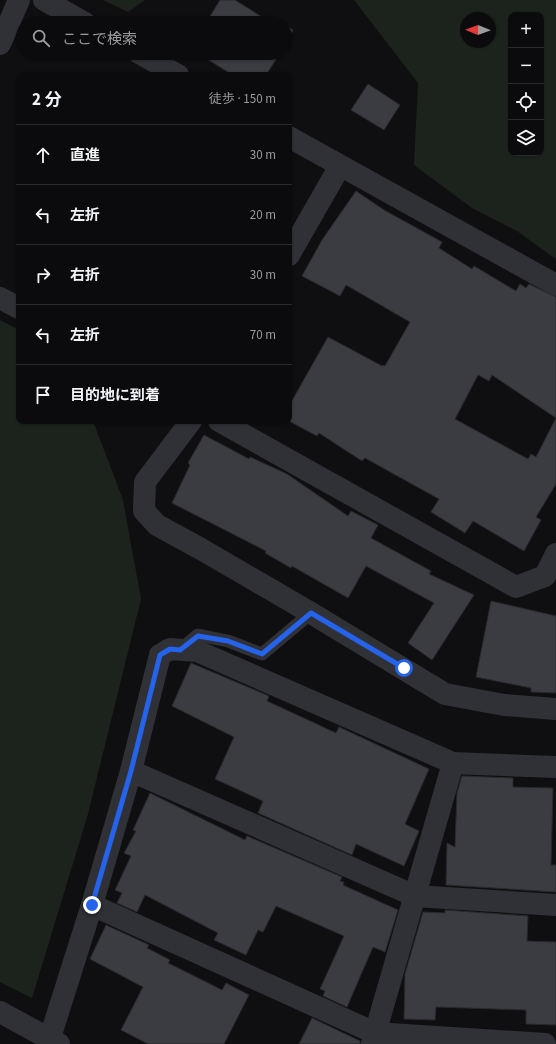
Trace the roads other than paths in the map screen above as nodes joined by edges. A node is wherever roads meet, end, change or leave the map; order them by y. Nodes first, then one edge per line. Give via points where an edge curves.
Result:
1 (19, 0) edge
2 (44, 0) edge
3 (73, 16) edge
4 (0, 44) edge
5 (151, 60) edge
6 (173, 72) edge
7 (292, 140) edge
8 (340, 166) junction
9 (292, 250) edge
10 (556, 286) edge
11 (0, 298) edge
12 (16, 306) edge
13 (189, 424) edge
14 (224, 424) edge
15 (556, 554) edge
16 (550, 579) edge
17 (311, 613) junction
18 (180, 650) junction
19 (556, 709) edge
20 (453, 763) junction
21 (556, 767) edge
22 (131, 771) junction
23 (415, 896) junction
24 (556, 904) edge
25 (92, 905) junction
26 (0, 1012) edge
27 (374, 1038) edge
28 (52, 1043) edge
29 (545, 1044) edge

1 - 4 street
2 - 3 street
5 - 6 street
7 - 8 street
8 - 9 street
8 - 10 street
11 - 12 street
13 - 17 street via 145,482 144,511 157,525
14 - 16 street via 516,587
15 - 16 street
17 - 18 lane via 262,654 228,641 198,636
17 - 19 street via 445,694 504,705
18 - 20 street via 196,651
18 - 22 street via 170,649 160,655
20 - 21 street
20 - 23 street
22 - 23 street
22 - 25 street
23 - 24 street
23 - 27 street
25 - 27 street
25 - 28 street
26 - 28 street
27 - 29 street

